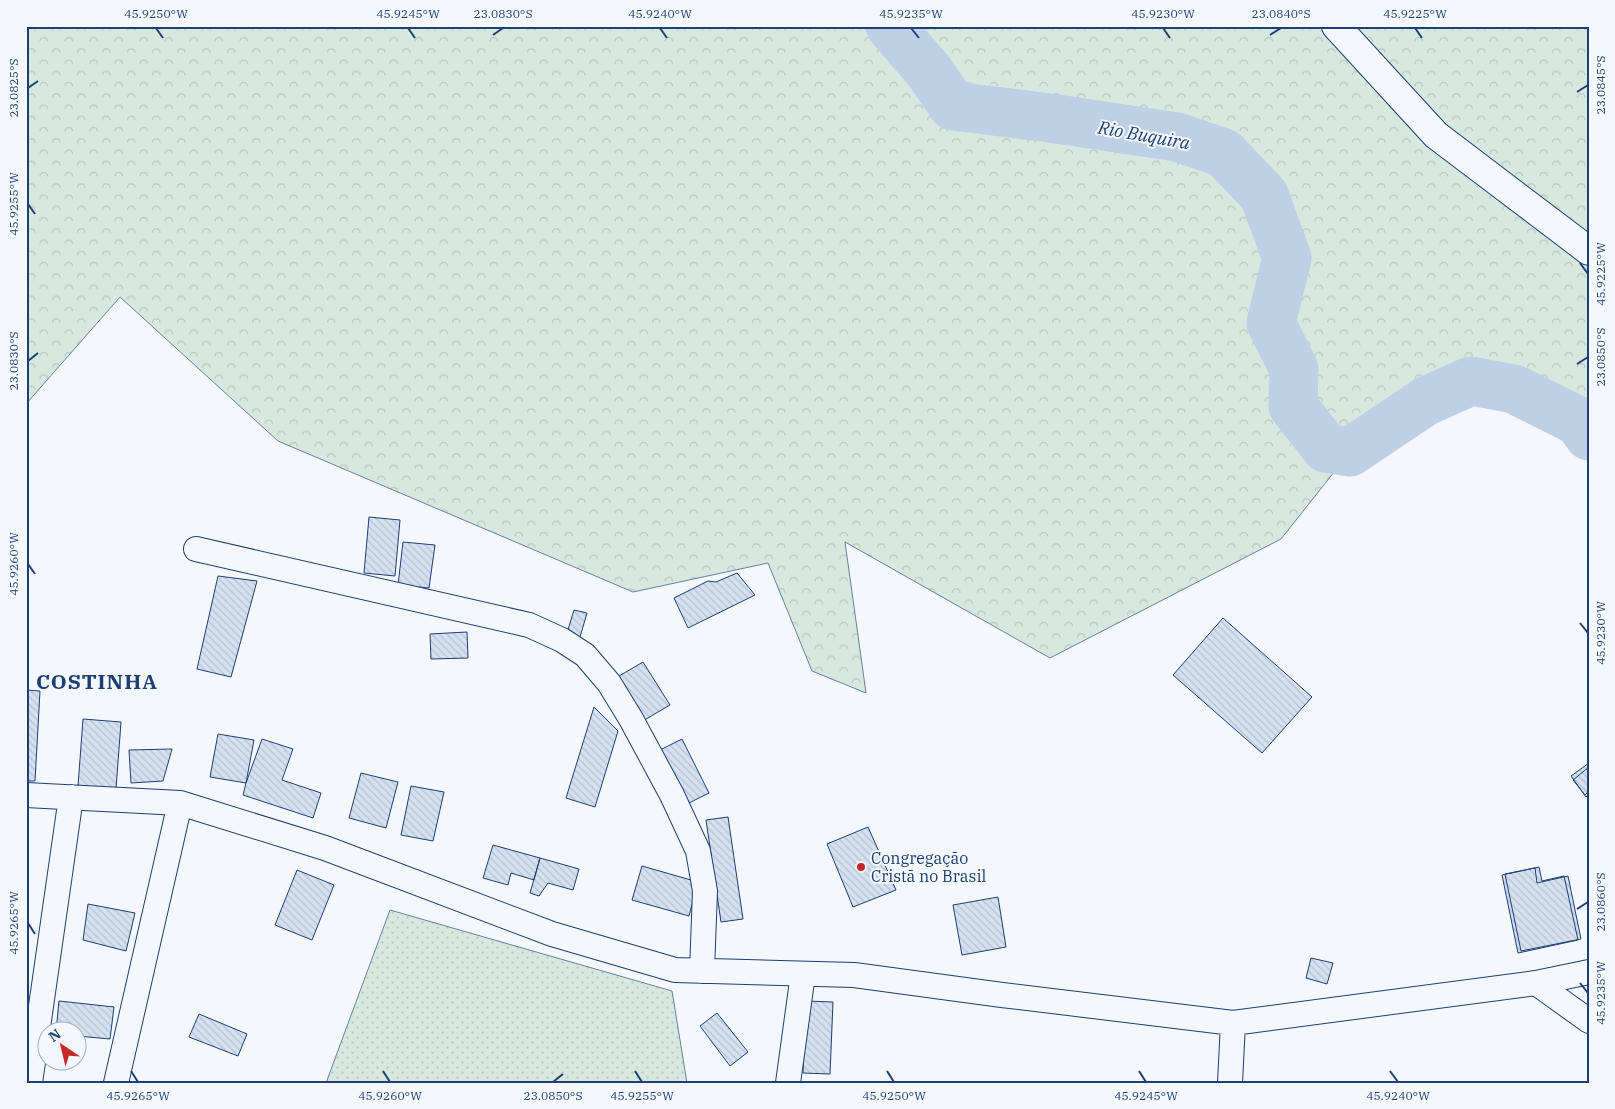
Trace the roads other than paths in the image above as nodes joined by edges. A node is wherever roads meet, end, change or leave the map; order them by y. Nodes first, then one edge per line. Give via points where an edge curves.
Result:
1 (1336, 26) edge
2 (1589, 251) edge
3 (196, 549) dead end
4 (26, 795) edge
5 (71, 798) junction
6 (180, 803) junction
7 (702, 971) junction
8 (1589, 972) edge
9 (803, 974) junction
10 (1536, 983) junction
11 (1589, 1021) edge
12 (1233, 1024) junction
13 (30, 1083) edge
14 (116, 1083) edge
15 (788, 1083) edge
16 (1230, 1083) edge

1 - 2 main road via 1436,135
3 - 7 street via 529,625 585,655 631,719 698,851 705,891
4 - 5 street
5 - 6 street
5 - 13 street
6 - 7 street via 325,848 552,934 675,970
6 - 14 street
7 - 9 street
8 - 10 street
9 - 12 street via 854,975
9 - 15 street
10 - 11 street
10 - 12 street
12 - 16 street

